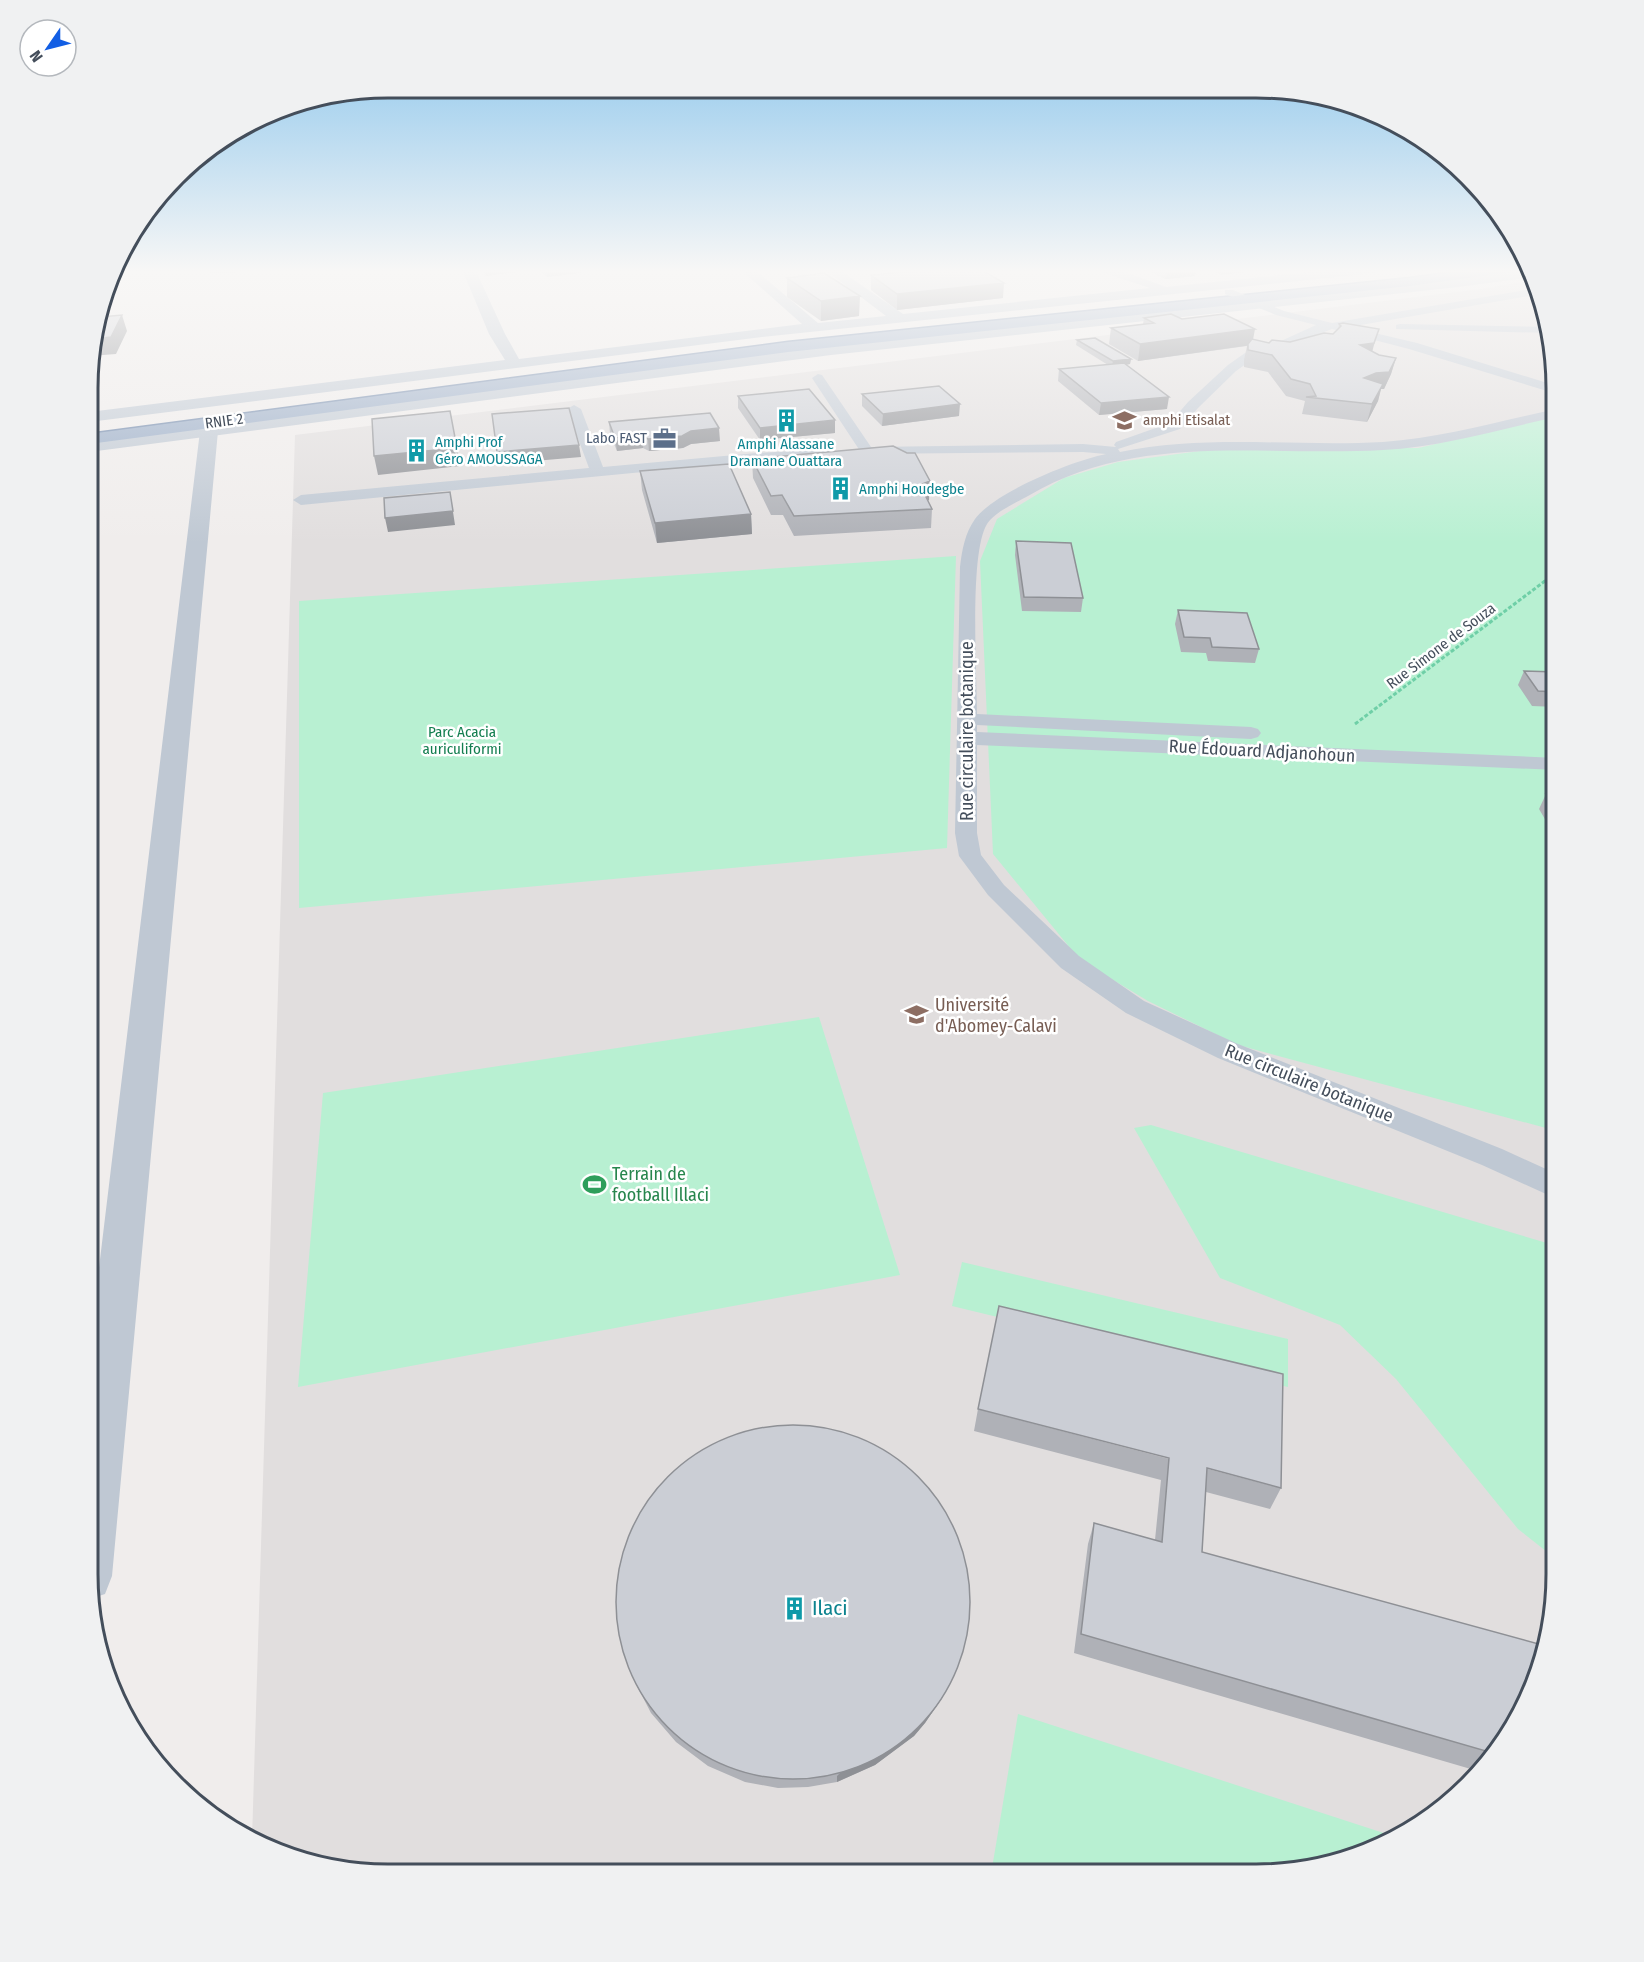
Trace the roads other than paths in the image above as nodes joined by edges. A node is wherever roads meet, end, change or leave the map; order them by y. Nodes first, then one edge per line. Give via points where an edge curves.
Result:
1 (534, 361) edge
2 (605, 361) edge
3 (688, 361) edge
4 (742, 361) edge
5 (1243, 361) edge
6 (1464, 361) edge
7 (514, 363) joint
8 (819, 378) dead end
9 (1546, 387) edge
10 (574, 409) dead end
11 (1546, 415) edge
12 (98, 416) edge
13 (98, 424) edge
14 (209, 431) junction
15 (98, 438) edge
16 (98, 446) edge
17 (867, 451) junction
18 (1118, 452) junction
19 (598, 473) junction
20 (301, 500) dead end
21 (967, 728) junction
22 (1546, 748) edge
23 (1546, 763) edge
24 (1546, 1181) edge
25 (98, 1473) edge

1 - 7 street
2 - 13 highway, RNIE 2 / RNIE 2
3 - 15 highway, RNIE 2 / RNIE 2
4 - 14 street
5 - 18 lane via 1175,426
6 - 9 lane
7 - 12 street
8 - 17 lane
10 - 19 lane
11 - 18 lane, Rue circulaire botanique via 1420,443
14 - 16 street
14 - 25 street
17 - 18 lane
17 - 19 lane
18 - 21 lane, Rue circulaire botanique via 1023,490 981,521 972,540 968,567
19 - 20 lane
21 - 22 lane, Rue Édouard Adjanohoun
21 - 23 lane, Rue Édouard Adjanohoun
21 - 24 lane, Rue circulaire botanique via 966,833 970,856 996,890 1070,962 1135,1007 1228,1051

